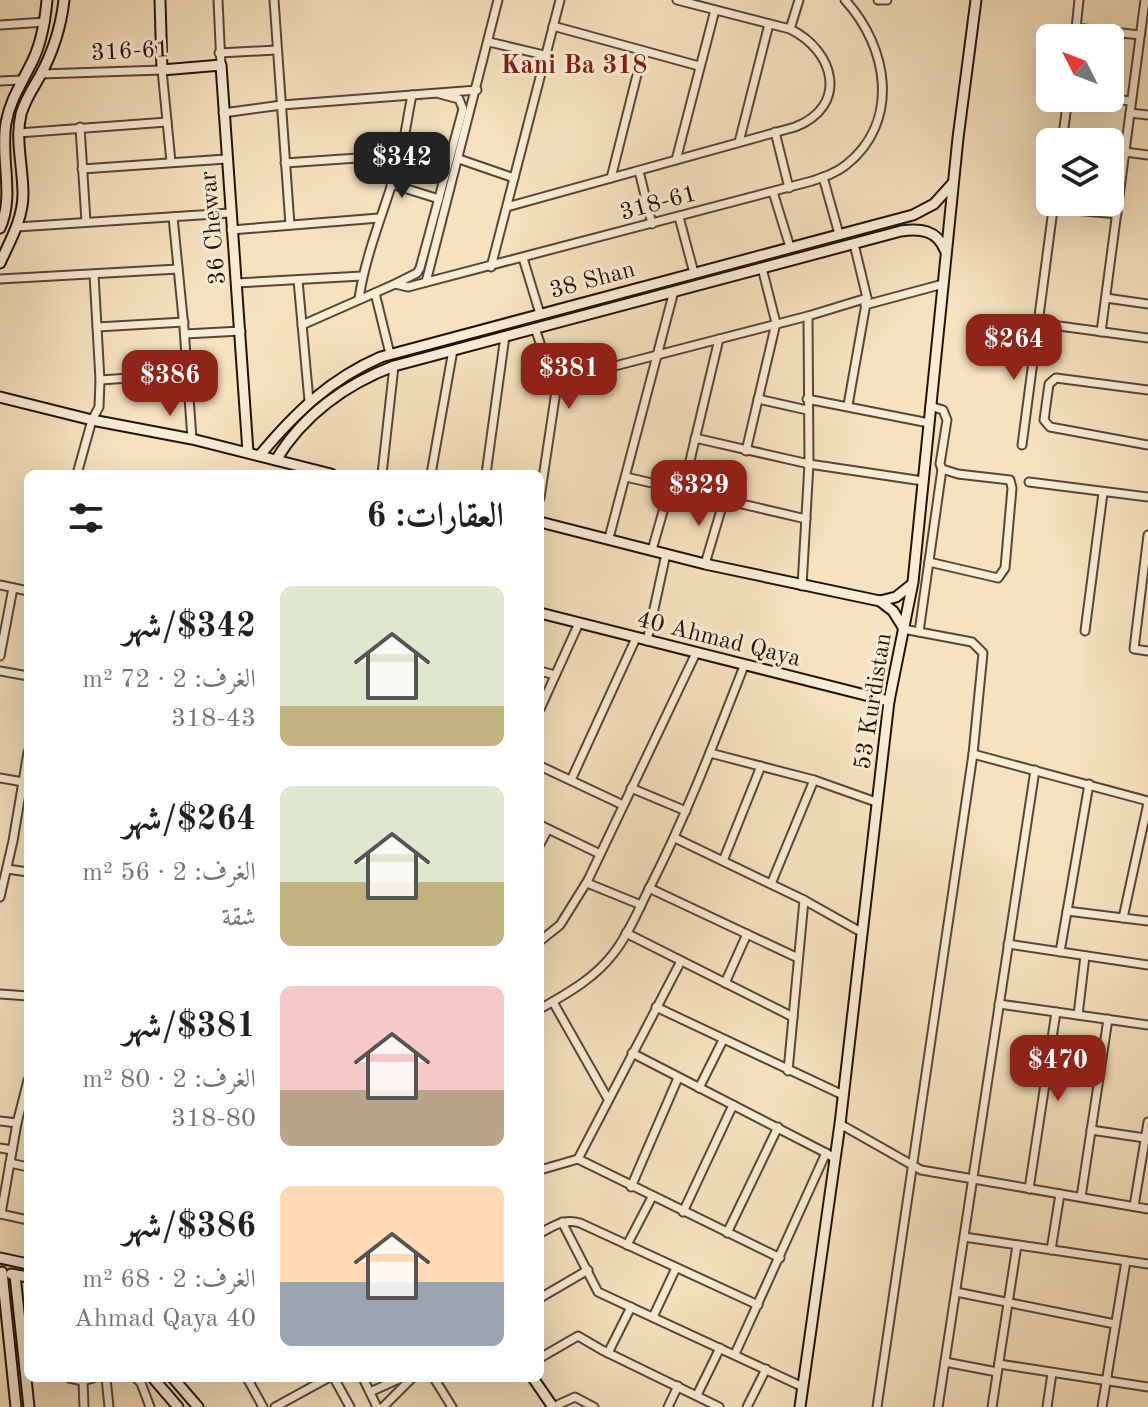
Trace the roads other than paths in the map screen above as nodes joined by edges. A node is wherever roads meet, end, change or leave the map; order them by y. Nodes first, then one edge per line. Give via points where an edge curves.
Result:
1 (160, 0) edge
2 (218, 0) edge
3 (274, 0) edge
4 (498, 0) edge
5 (560, 0) edge
6 (677, 0) edge
7 (799, 0) edge
8 (845, 0) edge
9 (878, 0) edge
10 (887, 0) edge
11 (976, 0) edge
12 (1079, 0) edge
13 (1145, 0) edge
14 (47, 2) edge
15 (63, 2) edge
16 (707, 4) edge
17 (715, 10) junction
18 (45, 22) junction
19 (769, 24) junction
20 (1076, 24) edge
21 (0, 25) edge
22 (553, 26) junction
23 (790, 29) junction
24 (1124, 33) edge
25 (1140, 35) junction
26 (489, 42) junction
27 (276, 50) junction
28 (643, 51) junction
29 (219, 53) junction
30 (544, 55) junction
31 (221, 65) junction
32 (699, 66) junction
33 (162, 70) junction
34 (1136, 71) junction
35 (1148, 73) edge
36 (41, 74) junction
37 (21, 80) junction
38 (0, 81) edge
39 (477, 90) junction
40 (438, 93) junction
41 (412, 95) junction
42 (1124, 100) edge
43 (1131, 101) junction
44 (282, 105) junction
45 (223, 113) junction
46 (1130, 113) junction
47 (1148, 115) edge
48 (167, 122) junction
49 (80, 127) junction
50 (775, 132) junction
51 (18, 133) junction
52 (2, 134) edge
53 (739, 142) junction
54 (1125, 152) junction
55 (401, 155) junction
56 (1148, 155) edge
57 (226, 159) junction
58 (459, 159) junction
59 (676, 160) junction
60 (1124, 160) edge
61 (171, 162) junction
62 (285, 163) junction
63 (82, 169) junction
64 (639, 171) junction
65 (823, 177) junction
66 (514, 178) junction
67 (611, 178) junction
68 (954, 181) junction
69 (391, 184) junction
70 (3, 187) edge
71 (789, 188) junction
72 (773, 192) junction
73 (439, 199) junction
74 (507, 207) junction
75 (230, 213) junction
76 (1052, 216) edge
77 (1117, 216) edge
78 (173, 217) junction
79 (679, 217) junction
80 (379, 218) junction
81 (86, 222) junction
82 (652, 224) junction
83 (290, 225) junction
84 (17, 227) junction
85 (0, 228) edge
86 (231, 230) junction
87 (839, 234) junction
88 (854, 244) junction
89 (790, 247) junction
90 (946, 253) junction
91 (523, 258) junction
92 (0, 263) edge
93 (491, 267) junction
94 (762, 268) junction
95 (178, 269) junction
96 (694, 273) junction
97 (94, 274) junction
98 (362, 276) junction
99 (0, 279) edge
100 (298, 280) junction
101 (426, 282) junction
102 (236, 283) junction
103 (395, 284) junction
104 (943, 284) junction
105 (674, 291) junction
106 (375, 293) junction
107 (359, 298) junction
108 (1106, 298) junction
109 (866, 301) junction
110 (1148, 304) edge
111 (540, 314) junction
112 (808, 316) junction
113 (184, 322) junction
114 (776, 323) junction
115 (1037, 323) junction
116 (302, 325) junction
117 (97, 327) junction
118 (535, 328) junction
119 (241, 331) junction
120 (1101, 332) junction
121 (185, 334) junction
122 (505, 336) junction
123 (1148, 338) edge
124 (719, 339) junction
125 (453, 350) junction
126 (390, 354) junction
127 (657, 356) junction
128 (394, 366) junction
129 (188, 374) junction
130 (100, 380) junction
131 (553, 382) junction
132 (1148, 390) edge
133 (0, 397) edge
134 (758, 399) junction
135 (807, 399) junction
136 (309, 401) junction
137 (848, 405) junction
138 (930, 406) junction
139 (807, 410) junction
140 (92, 420) junction
141 (929, 423) junction
142 (695, 438) junction
143 (192, 439) junction
144 (1022, 445) dead end
145 (1148, 445) edge
146 (746, 451) junction
147 (248, 452) junction
148 (260, 455) junction
149 (276, 460) junction
150 (809, 464) junction
151 (289, 469) edge
152 (942, 469) junction
153 (78, 470) edge
154 (300, 470) edge
155 (382, 470) edge
156 (432, 470) edge
157 (487, 470) edge
158 (544, 472) edge
159 (626, 477) junction
160 (923, 481) junction
161 (1029, 482) dead end
162 (670, 487) junction
163 (683, 490) junction
164 (1103, 493) junction
165 (1148, 497) edge
166 (724, 500) junction
167 (806, 519) junction
168 (544, 523) edge
169 (1148, 535) edge
170 (609, 538) junction
171 (652, 550) junction
172 (666, 554) junction
173 (929, 562) junction
174 (705, 564) junction
175 (913, 582) junction
176 (0, 585) edge
177 (802, 586) junction
178 (13, 588) junction
179 (24, 590) edge
180 (880, 601) junction
181 (544, 614) edge
182 (579, 623) junction
183 (903, 629) junction
184 (1085, 631) dead end
185 (919, 632) junction
186 (636, 638) junction
187 (647, 641) junction
188 (1148, 651) edge
189 (696, 653) junction
190 (0, 656) edge
191 (744, 666) junction
192 (0, 671) edge
193 (544, 672) edge
194 (24, 675) edge
195 (555, 675) junction
196 (544, 700) edge
197 (889, 701) junction
198 (710, 753) junction
199 (973, 754) junction
200 (761, 766) junction
201 (544, 768) edge
202 (1035, 770) junction
203 (24, 776) edge
204 (0, 778) edge
205 (571, 780) junction
206 (814, 780) junction
207 (23, 782) junction
208 (1089, 784) junction
209 (631, 788) junction
210 (876, 802) junction
211 (1148, 802) edge
212 (623, 805) junction
213 (686, 811) junction
214 (544, 827) edge
215 (675, 838) junction
216 (600, 854) junction
217 (723, 861) junction
218 (7, 869) junction
219 (24, 871) edge
220 (587, 883) junction
221 (771, 884) junction
222 (649, 888) junction
223 (1, 892) edge
224 (804, 900) junction
225 (641, 905) junction
226 (1067, 911) junction
227 (1123, 918) junction
228 (1148, 921) edge
229 (861, 932) junction
230 (626, 933) junction
231 (747, 934) junction
232 (544, 938) edge
233 (1008, 944) junction
234 (1060, 952) junction
235 (1085, 956) junction
236 (798, 958) junction
237 (681, 961) junction
238 (1148, 965) edge
239 (725, 983) junction
240 (0, 994) edge
241 (24, 996) edge
242 (553, 1002) junction
243 (999, 1004) junction
244 (544, 1007) edge
245 (656, 1007) junction
246 (1056, 1012) junction
247 (1078, 1015) junction
248 (793, 1017) junction
249 (1108, 1019) junction
250 (1148, 1025) edge
251 (723, 1040) junction
252 (632, 1053) junction
253 (788, 1071) junction
254 (678, 1078) junction
255 (699, 1088) junction
256 (843, 1095) junction
257 (608, 1099) junction
258 (733, 1105) junction
259 (24, 1108) edge
260 (0, 1121) edge
261 (1148, 1122) edge
262 (17, 1123) junction
263 (840, 1124) junction
264 (778, 1127) junction
265 (1091, 1130) junction
266 (1145, 1138) junction
267 (0, 1148) edge
268 (12, 1150) junction
269 (830, 1155) junction
270 (578, 1159) junction
271 (10, 1163) junction
272 (24, 1166) edge
273 (912, 1167) junction
274 (544, 1169) edge
275 (973, 1179) junction
276 (631, 1187) junction
277 (1029, 1189) junction
278 (1060, 1194) junction
279 (652, 1197) junction
280 (1081, 1197) junction
281 (1134, 1206) junction
282 (1148, 1209) edge
283 (683, 1212) junction
284 (1, 1214) edge
285 (24, 1219) edge
286 (562, 1222) junction
287 (544, 1231) edge
288 (727, 1233) junction
289 (964, 1237) junction
290 (627, 1245) junction
291 (1017, 1245) junction
292 (1051, 1250) junction
293 (0, 1258) edge
294 (780, 1258) junction
295 (1126, 1261) junction
296 (24, 1263) edge
297 (1148, 1264) edge
298 (676, 1268) junction
299 (588, 1270) junction
300 (1, 1272) edge
301 (15, 1275) junction
302 (24, 1276) edge
303 (956, 1292) junction
304 (544, 1296) edge
305 (1008, 1303) junction
306 (758, 1305) junction
307 (631, 1307) junction
308 (653, 1317) junction
309 (1115, 1324) junction
310 (720, 1348) junction
311 (24, 1351) edge
312 (608, 1353) junction
313 (735, 1354) junction
314 (544, 1356) edge
315 (945, 1362) junction
316 (998, 1368) junction
317 (766, 1369) junction
318 (1052, 1373) junction
319 (27, 1382) edge
320 (83, 1382) edge
321 (106, 1382) edge
322 (140, 1382) edge
323 (156, 1382) edge
324 (176, 1382) edge
325 (249, 1382) edge
326 (323, 1382) edge
327 (334, 1382) edge
328 (365, 1382) edge
329 (392, 1382) edge
330 (408, 1382) edge
331 (436, 1382) edge
332 (536, 1382) edge
333 (1106, 1382) junction
334 (678, 1386) junction
335 (803, 1387) junction
336 (1148, 1387) edge
337 (370, 1392) junction
338 (697, 1395) junction
339 (16, 1407) edge
340 (29, 1407) edge
341 (84, 1407) edge
342 (109, 1407) edge
343 (150, 1407) edge
344 (178, 1407) edge
345 (198, 1407) edge
346 (263, 1407) edge
347 (275, 1407) edge
348 (350, 1407) edge
349 (380, 1407) edge
350 (452, 1407) edge
351 (553, 1407) edge
352 (594, 1407) edge
353 (668, 1407) edge
354 (719, 1407) edge
355 (747, 1407) edge
356 (800, 1407) edge
357 (877, 1407) edge
358 (938, 1407) edge
359 (992, 1407) edge
360 (1047, 1407) edge
361 (1102, 1407) edge

1 - 33 street
2 - 29 street, 36 Chewar
3 - 27 street
4 - 26 street
5 - 22 street
6 - 16 street
7 - 23 street
8 - 65 street, 318-61 via 872,37 883,98 863,146 844,167
9 - 10 street
11 - 68 street, 53 Kurdistan
12 - 20 street
13 - 25 street
14 - 15 street
14 - 18 street
15 - 36 street
16 - 17 street
17 - 19 street
17 - 32 street
18 - 21 street
18 - 37 street
19 - 23 street
19 - 53 street
22 - 28 street
22 - 30 street
23 - 50 street via 823,57 829,93 814,118
24 - 25 street
25 - 34 street
26 - 30 street
26 - 39 street
27 - 29 street
27 - 44 street
28 - 32 street
28 - 67 street
29 - 31 street, 36 Chewar
30 - 66 street
31 - 33 street, 316-61
31 - 45 street, 36 Chewar
32 - 59 street
33 - 36 street, 316-61
33 - 48 street
34 - 35 street
34 - 43 street
36 - 51 street via 25,102
37 - 38 street
37 - 52 street
39 - 40 street
39 - 58 street
40 - 41 street
40 - 73 street via 459,99 463,109
41 - 44 street
41 - 55 street
42 - 43 street
43 - 46 street
44 - 45 street
44 - 62 street
45 - 57 street, 36 Chewar
46 - 47 street
46 - 54 street
48 - 49 street
48 - 61 street
49 - 51 street
49 - 63 street
50 - 53 street
50 - 71 street
51 - 84 street via 23,197
52 - 70 street
53 - 59 street
54 - 56 street
54 - 60 street
55 - 62 street
55 - 69 street
57 - 61 street
57 - 75 street, 36 Chewar
58 - 66 street
58 - 101 street
59 - 64 street
61 - 63 street
62 - 83 street
63 - 81 street
64 - 67 street
64 - 82 street
65 - 71 street, 318-61
65 - 87 street
66 - 74 street
67 - 74 street
68 - 87 street, 38 Shan via 928,208 913,215
68 - 90 street, 53 Kurdistan
69 - 73 street
69 - 80 street
70 - 85 street via 7,204
71 - 72 street, 318-61
72 - 79 street, 318-61
72 - 89 street
73 - 103 street via 420,268
74 - 93 street
75 - 78 street
75 - 86 street, 36 Chewar
76 - 115 street
77 - 108 street
78 - 81 street
78 - 95 street
79 - 82 street, 318-61
79 - 96 street
80 - 83 street
80 - 98 street
81 - 84 street
82 - 91 street, 318-61
83 - 86 street
84 - 92 street
86 - 102 street, 36 Chewar
87 - 89 street, 38 Shan
88 - 90 street, 38 Shan via 924,230 937,237
88 - 94 street, 38 Shan
88 - 109 street
89 - 96 street, 38 Shan
90 - 104 street, 53 Kurdistan
91 - 93 street, 318-61
91 - 111 street
93 - 101 street, 318-61
94 - 105 street, 38 Shan
94 - 114 street
95 - 97 street
95 - 113 street
96 - 111 street, 38 Shan
97 - 99 street
97 - 117 street
98 - 100 street
98 - 107 street
100 - 102 street
100 - 116 street
101 - 103 street, 318-61
102 - 119 street, 36 Chewar
103 - 106 street, 318-61
104 - 109 street
104 - 138 street, 53 Kurdistan
105 - 118 street, 38 Shan
105 - 127 street
106 - 107 street, 318-61
106 - 126 street
107 - 116 street, 318-61
108 - 110 street
108 - 120 street
109 - 112 street
109 - 137 street
111 - 118 street
111 - 126 street, 38 Shan
112 - 114 street
112 - 135 street
113 - 117 street
113 - 121 street
114 - 124 street
114 - 134 street
115 - 120 street
115 - 144 street
116 - 136 street
117 - 130 street
118 - 122 street, 38 Shan
118 - 131 street
119 - 121 street
119 - 147 street, 36 Chewar
120 - 123 street
121 - 129 street
122 - 125 street, 38 Shan
122 - 157 street
124 - 127 street
124 - 142 street
125 - 128 street, 38 Shan
125 - 156 street
126 - 136 street, 38 Shan via 351,371
127 - 131 street
127 - 159 street
128 - 149 street, 38 Shan via 329,401
128 - 155 street
129 - 130 street
129 - 143 street
130 - 140 street
131 - 158 street
132 - 145 street via 1056,378 1049,384 1044,420 1050,427
133 - 140 street
134 - 139 street
134 - 146 street
135 - 137 street
135 - 139 street
136 - 148 street, 38 Shan
137 - 141 street
138 - 141 street, 53 Kurdistan
138 - 152 street via 943,410 947,420
139 - 150 street
140 - 143 street
140 - 153 street
141 - 160 street, 53 Kurdistan
142 - 146 street
142 - 163 street
143 - 147 street
146 - 150 street
147 - 148 street
148 - 149 street
149 - 151 street
150 - 160 street
150 - 167 street
151 - 154 street
152 - 173 street
152 - 173 street via 1010,480 1005,568 998,578
159 - 162 street
159 - 170 street
160 - 175 street, 53 Kurdistan
161 - 164 street
162 - 163 street
162 - 171 street
163 - 166 street
164 - 165 street
164 - 184 street
166 - 167 street
166 - 174 street
167 - 177 street
168 - 170 street
169 - 188 street via 1134,649
170 - 171 street
171 - 172 street
172 - 174 street
172 - 187 street
173 - 185 street
174 - 177 street
175 - 180 street via 896,597
175 - 183 street, 53 Kurdistan
176 - 178 street
177 - 180 street
178 - 179 street
178 - 190 street
180 - 183 street
181 - 182 street, 40 Ahmad Qaya
182 - 186 street, 40 Ahmad Qaya
182 - 195 street
183 - 185 street
183 - 197 street, 53 Kurdistan
185 - 199 street via 972,642 983,653
186 - 187 street, 40 Ahmad Qaya
186 - 205 street
187 - 189 street, 40 Ahmad Qaya
189 - 191 street, 40 Ahmad Qaya
189 - 209 street
191 - 197 street, 40 Ahmad Qaya
191 - 198 street
192 - 194 street
193 - 195 street
195 - 196 street
197 - 210 street, 53 Kurdistan
198 - 200 street
198 - 213 street
199 - 202 street
199 - 273 street
200 - 206 street
200 - 217 street
201 - 205 street
202 - 208 street
202 - 233 street
203 - 207 street
204 - 207 street
205 - 212 street
206 - 210 street
206 - 221 street
207 - 218 street
208 - 211 street
208 - 226 street
209 - 212 street
209 - 213 street
210 - 229 street, 53 Kurdistan
211 - 227 street
212 - 216 street
213 - 215 street
214 - 216 street
215 - 217 street
215 - 222 street
216 - 220 street
217 - 221 street
218 - 219 street
218 - 223 street
220 - 225 street
220 - 232 street via 560,925
221 - 224 street
222 - 225 street
222 - 231 street
224 - 229 street
224 - 236 street
225 - 230 street
226 - 227 street
226 - 234 street
227 - 228 street
229 - 256 street, 53 Kurdistan
230 - 237 street
230 - 242 street via 597,971
231 - 236 street
231 - 239 street
233 - 234 street
233 - 243 street
234 - 235 street
235 - 238 street
235 - 247 street
236 - 248 street
237 - 239 street
237 - 245 street
239 - 248 street
240 - 241 street
242 - 244 street
242 - 257 street
243 - 246 street
243 - 275 street
245 - 251 street
245 - 252 street
246 - 247 street
246 - 277 street
247 - 249 street
248 - 253 street
249 - 250 street
249 - 265 street
251 - 253 street
251 - 255 street
252 - 254 street
252 - 257 street
253 - 256 street
254 - 255 street
254 - 276 street
255 - 258 street
256 - 263 street, 53 Kurdistan
257 - 270 street
258 - 264 street
258 - 283 street
259 - 262 street
260 - 262 street
261 - 266 street
262 - 268 street
263 - 269 street, 53 Kurdistan
263 - 273 street
264 - 269 street
264 - 288 street
265 - 266 street
265 - 280 street
266 - 281 street
267 - 268 street
268 - 271 street
269 - 294 street
269 - 335 street, 53 Kurdistan
270 - 274 street
270 - 276 street
271 - 272 street
271 - 284 street
273 - 275 street
273 - 357 street
275 - 277 street
275 - 289 street
276 - 279 street
277 - 278 street
278 - 280 street
278 - 292 street
279 - 283 street
279 - 290 street
280 - 281 street
281 - 282 street
283 - 288 street
284 - 285 street
286 - 287 street
286 - 290 street via 580,1223
286 - 299 street
288 - 294 street
289 - 291 street
289 - 303 street
290 - 298 street
291 - 292 street
291 - 305 street
292 - 295 street
293 - 296 street
294 - 306 street
295 - 297 street
295 - 309 street
298 - 306 street
298 - 308 street
299 - 304 street
299 - 307 street via 598,1292
300 - 301 street
300 - 339 street
301 - 302 street
301 - 311 street
303 - 305 street
303 - 315 street
305 - 309 street
305 - 316 street
306 - 313 street
307 - 308 street
307 - 312 street
308 - 310 street
309 - 333 street
310 - 313 street
310 - 338 street
312 - 314 street via 578,1336
312 - 334 street
313 - 317 street
315 - 316 street
315 - 358 street
316 - 318 street
316 - 359 street
317 - 335 street
317 - 355 street
318 - 333 street
318 - 360 street
319 - 340 street
320 - 341 street
321 - 342 street
322 - 343 street
323 - 344 street
324 - 345 street
325 - 346 street
326 - 347 street
327 - 348 street
328 - 337 street
329 - 337 street
330 - 349 street
331 - 350 street
332 - 351 street
333 - 336 street
333 - 361 street
334 - 338 street
334 - 353 street
335 - 356 street, 53 Kurdistan
337 - 349 street
338 - 354 street
351 - 352 street via 575,1397

